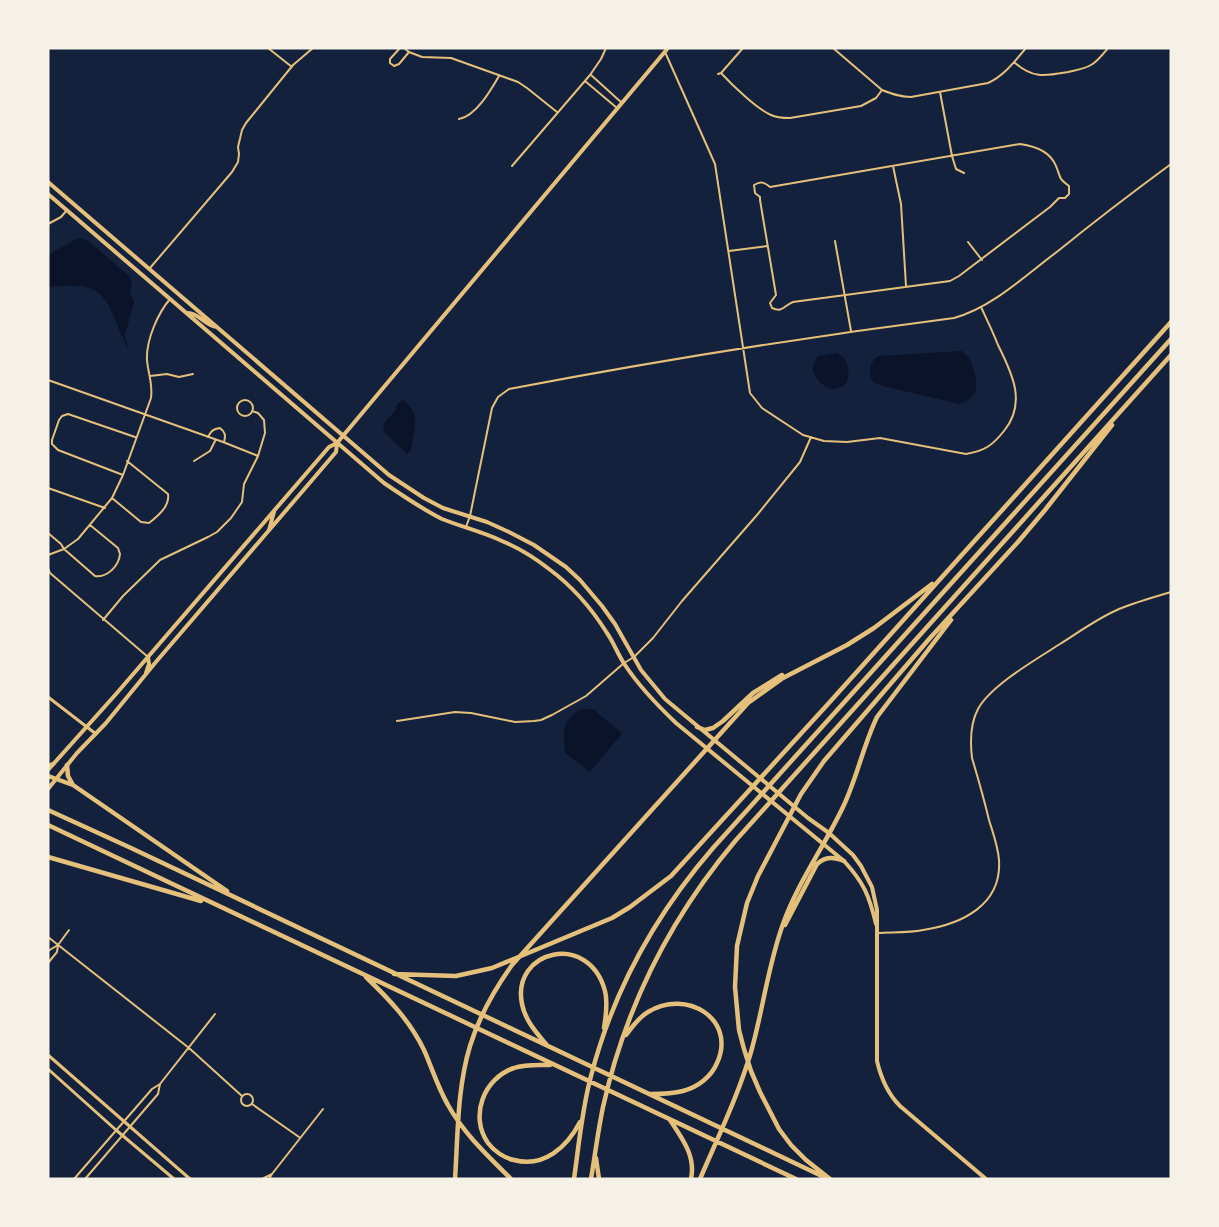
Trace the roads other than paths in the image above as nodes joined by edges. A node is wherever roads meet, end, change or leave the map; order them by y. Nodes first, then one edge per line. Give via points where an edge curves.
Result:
1 (268, 48) edge
2 (313, 48) edge
3 (400, 48) edge
4 (404, 48) edge
5 (606, 48) edge
6 (668, 48) edge
7 (743, 48) edge
8 (1026, 48) edge
9 (1108, 48) edge
10 (835, 49) edge
11 (409, 52) junction
12 (665, 52) junction
13 (1014, 62) junction
14 (292, 67) junction
15 (590, 75) junction
16 (499, 76) junction
17 (585, 81) junction
18 (882, 90) junction
19 (940, 92) junction
20 (622, 103) junction
21 (617, 108) junction
22 (557, 112) junction
23 (459, 119) dead end
24 (952, 156) junction
25 (1171, 164) edge
26 (512, 166) dead end
27 (893, 166) junction
28 (964, 173) dead end
29 (48, 182) edge
30 (48, 194) edge
31 (67, 210) junction
32 (48, 224) edge
33 (835, 242) dead end
34 (968, 242) dead end
35 (767, 246) junction
36 (729, 251) junction
37 (982, 260) junction
38 (150, 269) junction
39 (906, 286) junction
40 (844, 294) junction
41 (170, 298) junction
42 (981, 307) junction
43 (187, 313) junction
44 (1171, 322) edge
45 (218, 327) junction
46 (851, 331) junction
47 (1171, 339) edge
48 (743, 347) junction
49 (1171, 355) edge
50 (193, 374) dead end
51 (150, 376) junction
52 (48, 380) edge
53 (1138, 392) junction
54 (252, 411) junction
55 (145, 414) junction
56 (342, 436) junction
57 (136, 437) junction
58 (208, 437) junction
59 (811, 437) junction
60 (215, 440) junction
61 (223, 442) junction
62 (337, 443) junction
63 (258, 456) junction
64 (127, 461) junction
65 (194, 461) dead end
66 (123, 475) junction
67 (48, 488) edge
68 (112, 498) junction
69 (105, 508) junction
70 (274, 511) junction
71 (470, 516) junction
72 (90, 525) junction
73 (466, 527) junction
74 (269, 531) junction
75 (48, 533) edge
76 (64, 549) junction
77 (48, 555) edge
78 (48, 567) edge
79 (941, 576) junction
80 (1171, 592) edge
81 (968, 598) junction
82 (103, 620) junction
83 (148, 657) junction
84 (634, 657) junction
85 (624, 663) junction
86 (807, 665) junction
87 (144, 676) junction
88 (48, 697) edge
89 (397, 721) dead end
90 (87, 727) junction
91 (697, 727) junction
92 (96, 734) junction
93 (714, 741) junction
94 (707, 748) junction
95 (67, 765) junction
96 (50, 767) edge
97 (48, 776) edge
98 (56, 779) junction
99 (73, 785) junction
100 (48, 789) edge
101 (50, 811) edge
102 (48, 825) edge
103 (829, 833) junction
104 (822, 843) junction
105 (48, 858) edge
106 (844, 861) junction
107 (242, 901) junction
108 (212, 904) junction
109 (69, 930) dead end
110 (878, 933) junction
111 (48, 937) edge
112 (778, 938) junction
113 (58, 945) junction
114 (48, 951) edge
115 (48, 963) edge
116 (362, 973) junction
117 (394, 974) junction
118 (215, 1014) dead end
119 (603, 1036) junction
120 (621, 1044) junction
121 (549, 1047) junction
122 (189, 1048) junction
123 (48, 1055) edge
124 (553, 1065) junction
125 (48, 1069) edge
126 (160, 1084) junction
127 (648, 1094) junction
128 (242, 1096) junction
129 (252, 1104) junction
130 (323, 1109) dead end
131 (583, 1115) junction
132 (670, 1120) junction
133 (123, 1121) junction
134 (130, 1127) junction
135 (116, 1130) junction
136 (122, 1135) junction
137 (300, 1138) junction
138 (596, 1145) junction
139 (272, 1174) junction
140 (74, 1179) edge
141 (85, 1179) edge
142 (174, 1179) edge
143 (190, 1179) edge
144 (261, 1179) edge
145 (269, 1179) edge
146 (455, 1179) edge
147 (512, 1179) edge
148 (574, 1179) edge
149 (591, 1179) edge
150 (599, 1179) edge
151 (691, 1179) edge
152 (700, 1179) edge
153 (796, 1179) edge
154 (829, 1179) edge
155 (986, 1179) edge

1 - 14 street
2 - 14 street
3 - 11 street via 390,60 394,66
4 - 11 street
5 - 15 street
6 - 12 main road
7 - 18 street via 720,74 770,115 790,118 861,106
8 - 13 street
9 - 13 street via 1088,67 1041,76
10 - 18 street
11 - 16 street via 422,57 451,58
12 - 20 main road
12 - 36 street via 715,164
13 - 19 street via 988,83
14 - 38 street via 242,130 238,162 232,172
15 - 17 street
15 - 20 street
16 - 22 street via 518,82
16 - 23 street via 471,113
17 - 21 street
17 - 22 street
18 - 19 street via 902,97
19 - 24 street
20 - 21 main road
21 - 56 main road
22 - 26 street
24 - 27 street
24 - 28 street via 956,169
24 - 37 street via 1029,145 1048,155 1057,166 1060,180 1069,186 1065,198 1059,198
25 - 42 street
27 - 35 street via 770,187 760,182 754,185 760,197
27 - 39 street via 901,204
29 - 38 main road
30 - 31 main road
31 - 32 street
31 - 41 main road
33 - 40 street
34 - 37 street
35 - 36 street
35 - 40 street via 776,295 770,303 772,308 777,311 793,302
36 - 48 street
37 - 39 street via 950,281
38 - 45 main road
39 - 40 street
40 - 46 street
41 - 43 main road
41 - 51 street via 155,324 147,353
42 - 46 street via 954,318
42 - 59 street via 1014,379 1017,399 1008,427 996,441 980,452 966,454 880,438 847,442
43 - 45 main road
43 - 62 main road
44 - 79 highway
45 - 56 main road
46 - 48 street
47 - 119 highway via 696,868 646,942
48 - 59 street via 750,393 762,408
48 - 71 street via 509,389 492,408
49 - 53 highway
50 - 51 street
51 - 55 street via 152,389
52 - 55 street
53 - 81 highway via 1045,510
53 - 120 highway via 717,863 660,951
54 - 54 street via 248,401 237,406 241,415
54 - 63 street via 264,420 265,433
55 - 57 street
55 - 58 street
56 - 62 main road
56 - 71 main road via 405,486 443,508
57 - 64 street
57 - 66 street via 68,414 59,420 52,440 58,450
58 - 60 street
58 - 61 street via 210,431 220,428 225,434
59 - 84 street via 800,462
60 - 61 street
60 - 65 street via 210,451
61 - 63 street
62 - 70 main road via 328,447
62 - 73 main road via 407,499
62 - 74 main road via 336,452
63 - 82 street via 244,484 242,502 231,518 217,532 160,560
64 - 66 street
64 - 68 street via 168,494 167,504 149,523 141,522
66 - 68 street
67 - 69 street
68 - 69 street
69 - 72 street
70 - 74 main road
70 - 83 main road
71 - 73 street
71 - 84 main road via 534,545 566,567 602,606
72 - 76 street
72 - 76 street via 119,551 118,562 108,574 95,576
73 - 85 main road via 526,553 564,581 592,611
74 - 87 main road
75 - 76 street
76 - 77 street
78 - 82 street
79 - 86 highway via 874,628
79 - 117 highway via 704,841 644,898 612,918 492,968 456,976
80 - 110 street via 1097,620 990,693 973,721 970,744 998,850 998,877 992,893 979,909 955,921 922,931
81 - 103 highway via 877,717
81 - 154 highway via 812,777 758,876 741,927 735,987 739,1030 751,1071 779,1129
82 - 83 street
83 - 87 main road
83 - 90 main road
84 - 85 street
84 - 91 main road via 665,699
85 - 89 street via 586,696 541,720 515,722 455,712
85 - 94 main road via 662,710
86 - 91 highway via 753,693 713,728
86 - 93 highway via 760,694
87 - 92 main road
88 - 90 street
90 - 92 street
90 - 96 main road
91 - 93 main road
92 - 95 main road
93 - 94 highway
93 - 103 main road
94 - 104 main road
94 - 146 highway via 505,974 488,1002 463,1075
95 - 98 main road
95 - 99 highway
97 - 98 highway
98 - 99 highway
98 - 100 main road
99 - 107 highway
101 - 107 highway
102 - 108 highway
103 - 104 highway
103 - 110 main road via 853,855 872,886
104 - 106 main road
104 - 112 highway via 798,887
105 - 108 highway
106 - 110 main road via 870,899
106 - 112 highway via 832,857 818,864
107 - 117 highway
108 - 116 highway
109 - 113 street
110 - 155 main road via 877,1061 882,1079 900,1106
111 - 113 street
112 - 152 highway via 751,1051
113 - 114 street
113 - 115 street
113 - 122 street
116 - 124 highway
116 - 147 highway via 408,1022 447,1105 462,1127
117 - 121 highway
118 - 122 street
119 - 121 highway via 606,1002 599,977 583,959 555,954 529,970 521,992 522,1005 533,1029
119 - 131 highway
120 - 127 highway via 639,1018 659,1006 691,1005 715,1023 722,1046 709,1077 684,1091
120 - 138 highway
121 - 127 highway
122 - 126 street
122 - 128 street
123 - 133 street
124 - 131 highway via 516,1067 492,1081 480,1106 479,1120 488,1143 520,1162 544,1159 565,1145
124 - 132 highway
125 - 135 street
126 - 133 street
126 - 134 street via 158,1094
127 - 154 highway
128 - 129 street via 242,1104
128 - 129 street via 251,1095
129 - 137 street
130 - 137 street
131 - 148 highway
132 - 151 highway via 689,1154
132 - 153 highway
133 - 134 street
133 - 135 street
134 - 136 street
134 - 143 street
135 - 136 street
135 - 140 street
136 - 141 street
136 - 142 street
137 - 139 street
138 - 149 highway
138 - 150 highway
139 - 144 street
139 - 145 street

